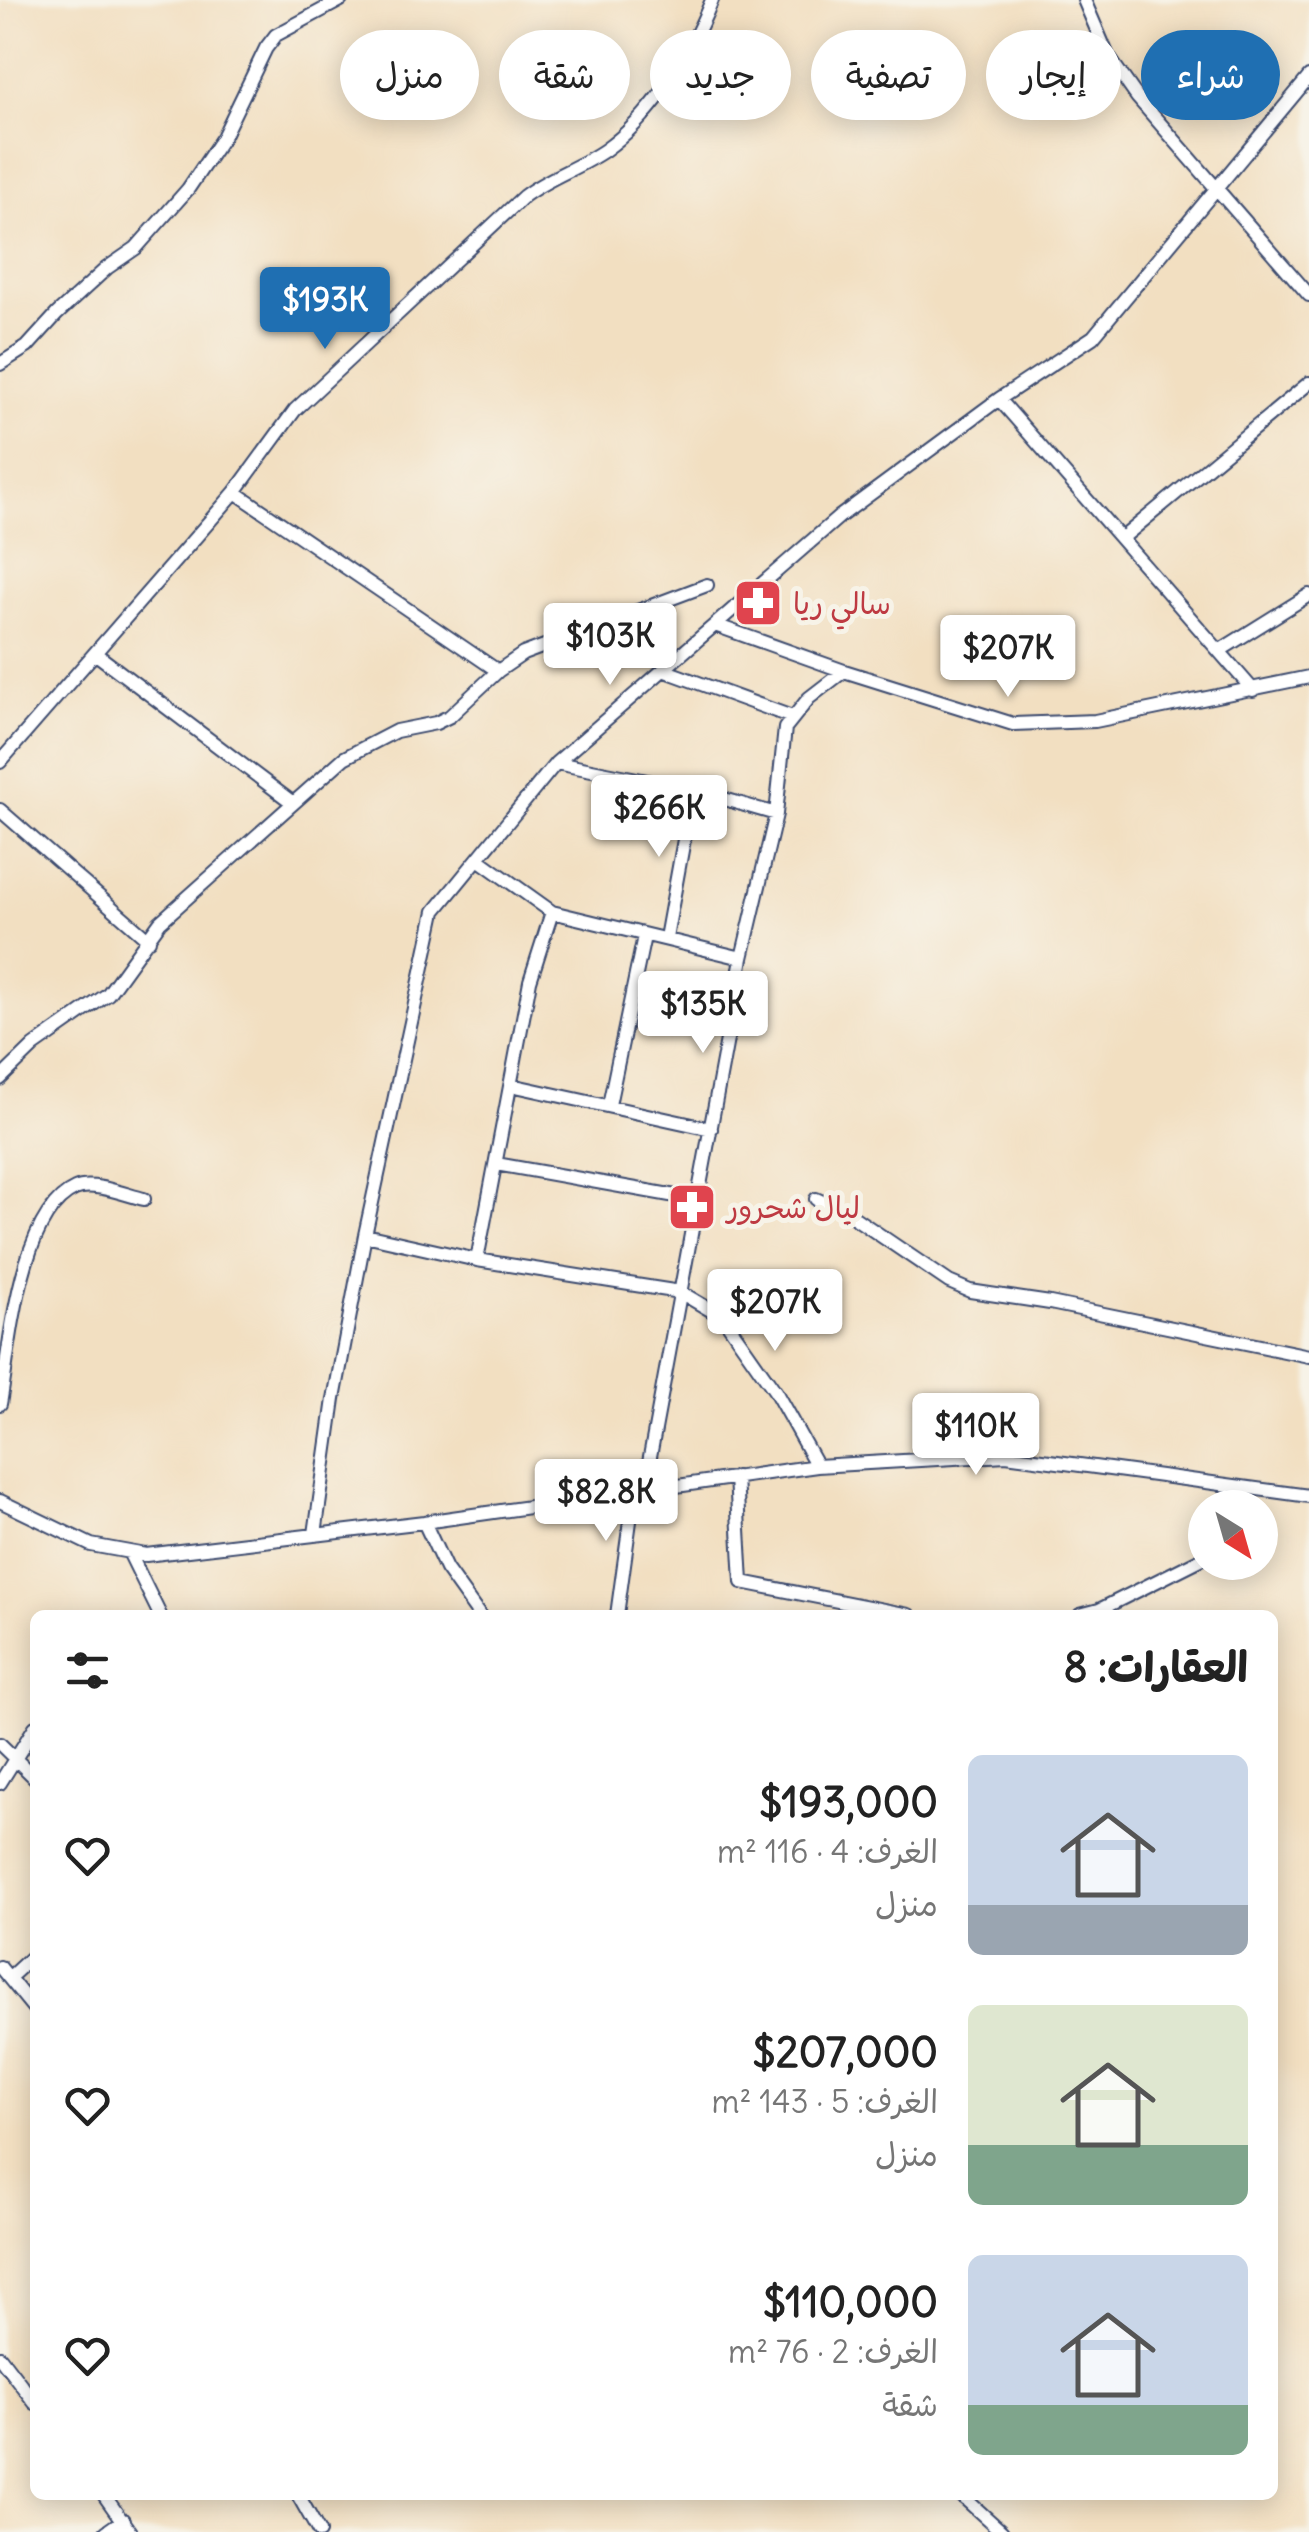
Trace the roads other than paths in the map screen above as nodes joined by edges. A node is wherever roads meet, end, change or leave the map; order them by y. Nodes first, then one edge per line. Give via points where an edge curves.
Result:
1 (341, 0) edge
2 (712, 0) edge
3 (1084, 0) edge
4 (1309, 77) edge
5 (1218, 188) junction
6 (1309, 296) edge
7 (0, 364) edge
8 (1309, 384) edge
9 (999, 399) junction
10 (235, 492) junction
11 (1122, 538) junction
12 (707, 584) dead end
13 (1309, 595) edge
14 (715, 625) junction
15 (1219, 651) junction
16 (96, 654) junction
17 (498, 670) junction
18 (663, 670) junction
19 (844, 670) junction
20 (1309, 677) edge
21 (1253, 690) junction
22 (792, 717) junction
23 (0, 762) edge
24 (556, 763) junction
25 (692, 790) junction
26 (293, 803) junction
27 (0, 810) edge
28 (776, 814) junction
29 (478, 858) junction
30 (552, 912) junction
31 (644, 936) junction
32 (666, 938) junction
33 (150, 940) junction
34 (742, 958) junction
35 (0, 1079) edge
36 (511, 1085) junction
37 (609, 1105) junction
38 (711, 1129) junction
39 (496, 1164) junction
40 (144, 1199) dead end
41 (698, 1200) junction
42 (816, 1200) dead end
43 (365, 1234) junction
44 (478, 1260) junction
45 (680, 1292) junction
46 (1309, 1356) edge
47 (0, 1404) edge
48 (817, 1466) junction
49 (736, 1477) junction
50 (1243, 1488) joint
51 (644, 1489) junction
52 (1309, 1496) edge
53 (0, 1501) edge
54 (424, 1522) junction
55 (315, 1534) junction
56 (130, 1554) junction
57 (1188, 1566) edge
58 (158, 1610) edge
59 (475, 1610) edge
60 (618, 1610) edge
61 (884, 1610) edge
62 (1099, 1610) edge
63 (30, 1736) edge
64 (0, 1744) edge
65 (17, 1760) junction
66 (30, 1773) edge
67 (0, 1783) edge
68 (30, 1957) edge
69 (5, 1972) edge
70 (30, 2004) edge
71 (0, 2358) edge
72 (30, 2374) edge
73 (18, 2380) junction
74 (30, 2396) edge
75 (108, 2500) edge
76 (301, 2500) edge
77 (967, 2500) edge
78 (126, 2526) edge
79 (106, 2532) edge
80 (319, 2532) edge
81 (1002, 2532) edge

1 - 7 street via 276,35 223,138 188,189 136,248
2 - 10 street via 676,74 628,129 596,156 524,196 295,410
3 - 5 street via 1108,56 1137,97
4 - 5 street
5 - 6 street
5 - 9 street via 1093,337
8 - 11 street
9 - 11 street
9 - 14 street via 839,517
10 - 16 street
10 - 17 street
11 - 15 street
12 - 17 street via 557,638
13 - 15 street
14 - 18 street
14 - 19 street
15 - 21 street
16 - 23 street
16 - 26 street
17 - 26 street via 450,716 396,730 361,748
18 - 22 street
18 - 24 street
19 - 21 street via 1012,724 1096,721
19 - 22 street
20 - 21 street
22 - 28 street via 785,728
24 - 25 street
24 - 29 street
25 - 28 street
25 - 32 street
26 - 33 street via 160,922
27 - 33 street
28 - 34 street
29 - 30 street
29 - 43 street via 435,911
30 - 31 street
30 - 36 street via 530,981
31 - 32 street
31 - 37 street
32 - 34 street
33 - 35 street via 108,994
34 - 38 street
36 - 37 street
36 - 39 street
37 - 38 street
38 - 41 street
39 - 41 street
39 - 44 street
40 - 47 street via 76,1188 40,1222 22,1278
41 - 45 street
42 - 46 street via 970,1292
43 - 44 street
43 - 55 street
44 - 45 street
45 - 48 street via 724,1318
45 - 51 street
48 - 49 street
48 - 50 street via 1006,1455
49 - 51 street
49 - 61 street via 742,1582
50 - 52 street
51 - 54 street
51 - 60 street via 631,1514
53 - 56 street via 91,1545
54 - 55 street
54 - 59 street
55 - 56 street
56 - 58 street
57 - 62 street
63 - 65 street
64 - 65 street
65 - 66 street
65 - 67 street
68 - 69 street
69 - 70 street
71 - 73 street
72 - 73 street
73 - 74 street
75 - 78 street
76 - 80 street
77 - 81 street
78 - 79 street

